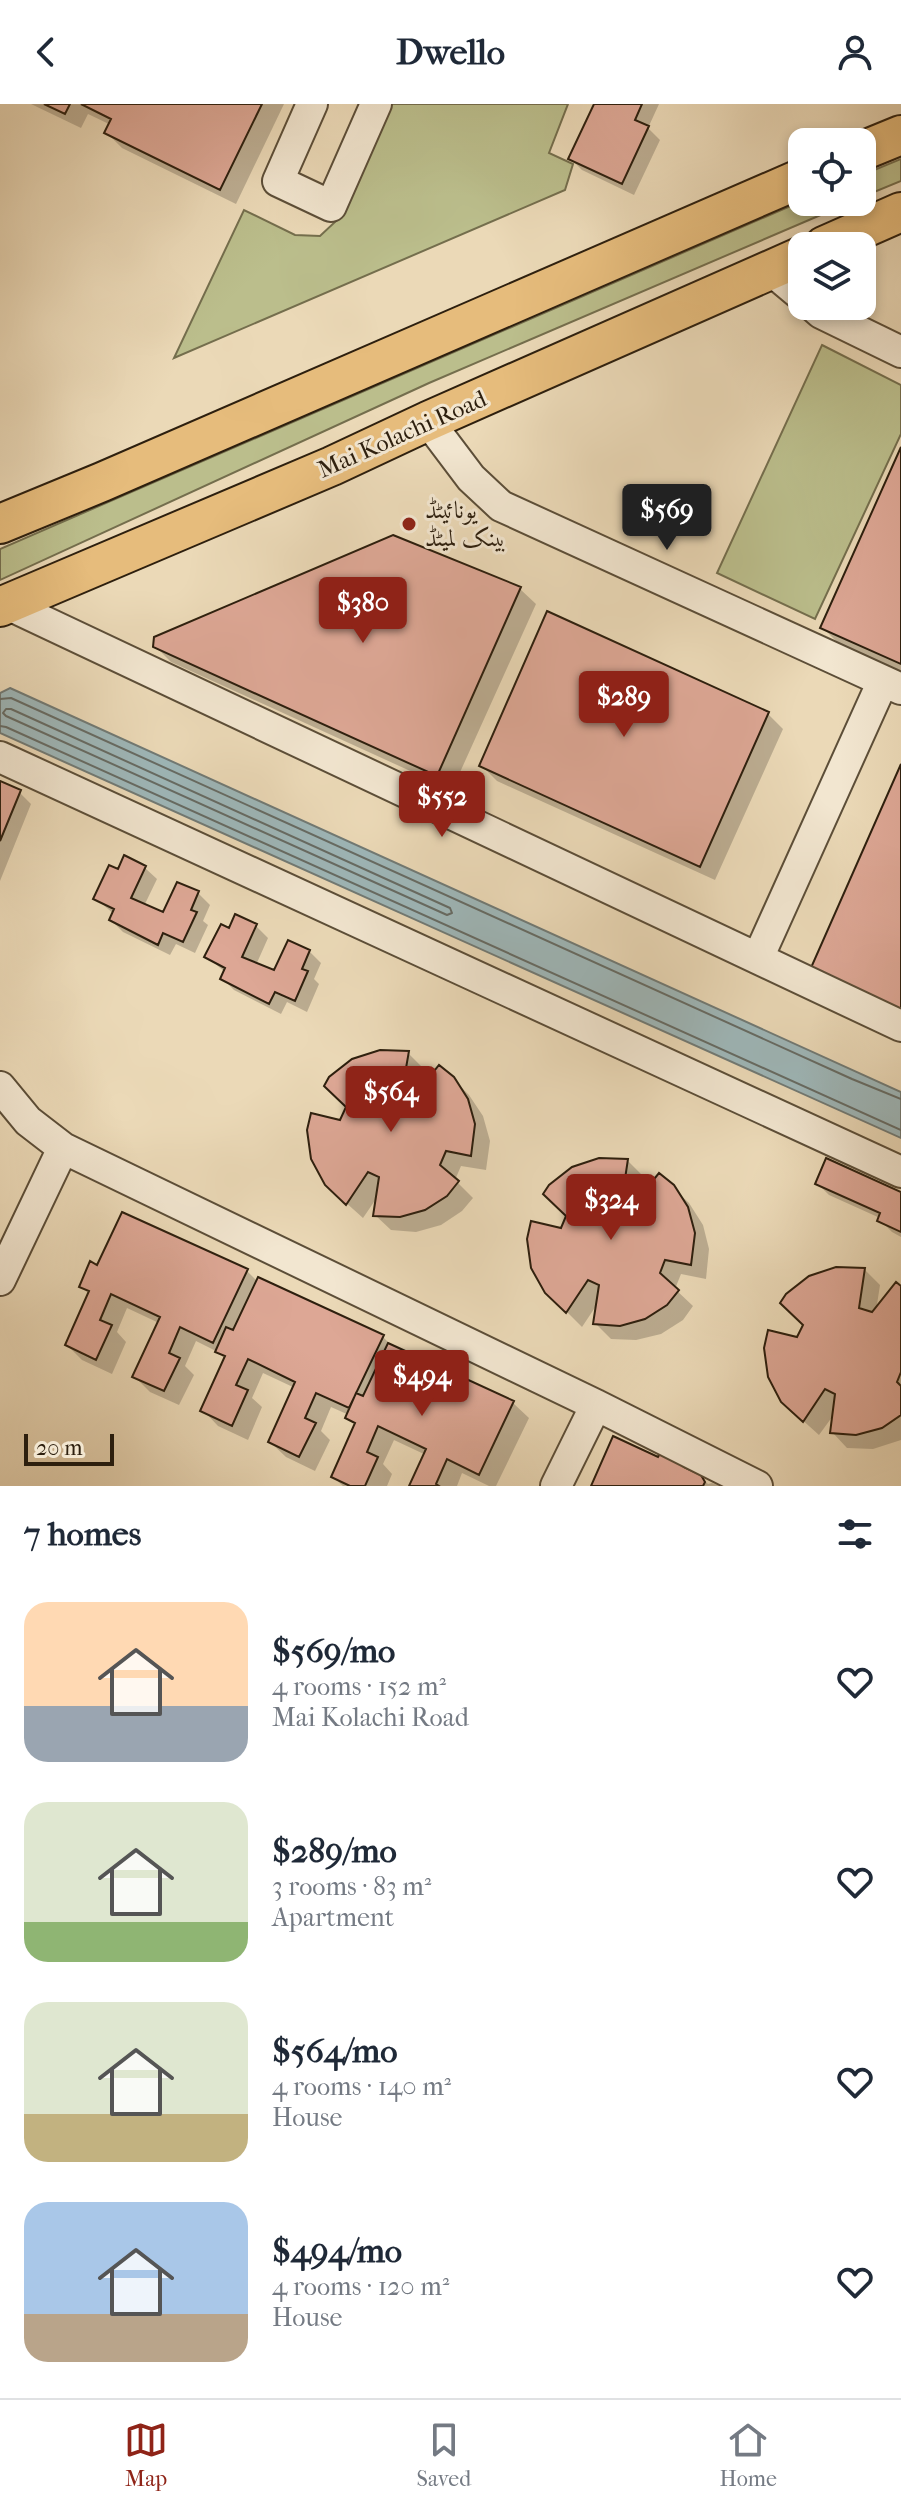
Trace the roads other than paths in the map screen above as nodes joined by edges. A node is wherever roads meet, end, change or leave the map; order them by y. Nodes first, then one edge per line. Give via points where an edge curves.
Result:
1 (312, 104) edge
2 (376, 104) edge
3 (901, 135) edge
4 (876, 145) edge
5 (788, 184) edge
6 (901, 212) edge
7 (856, 232) edge
8 (786, 263) edge
9 (835, 320) edge
10 (901, 352) edge
11 (428, 421) junction
12 (0, 524) edge
13 (3, 605) edge
14 (892, 685) edge
15 (0, 757) edge
16 (758, 958) junction
17 (901, 1026) edge
18 (0, 1087) edge
19 (63, 1148) junction
20 (901, 1172) edge
21 (0, 1280) edge
22 (596, 1405) junction
23 (556, 1486) edge
24 (757, 1486) edge

1 - 2 street via 278,181 331,206
3 - 4 main road
5 - 12 main road
6 - 7 main road
8 - 11 main road, Mai Kolachi Road
9 - 10 street
11 - 13 main road, Mai Kolachi Road
11 - 14 street via 471,478 501,506
13 - 16 street
14 - 16 street
15 - 20 street
16 - 17 street
18 - 19 street via 28,1121
19 - 21 street
19 - 22 street
22 - 23 street
22 - 24 street

